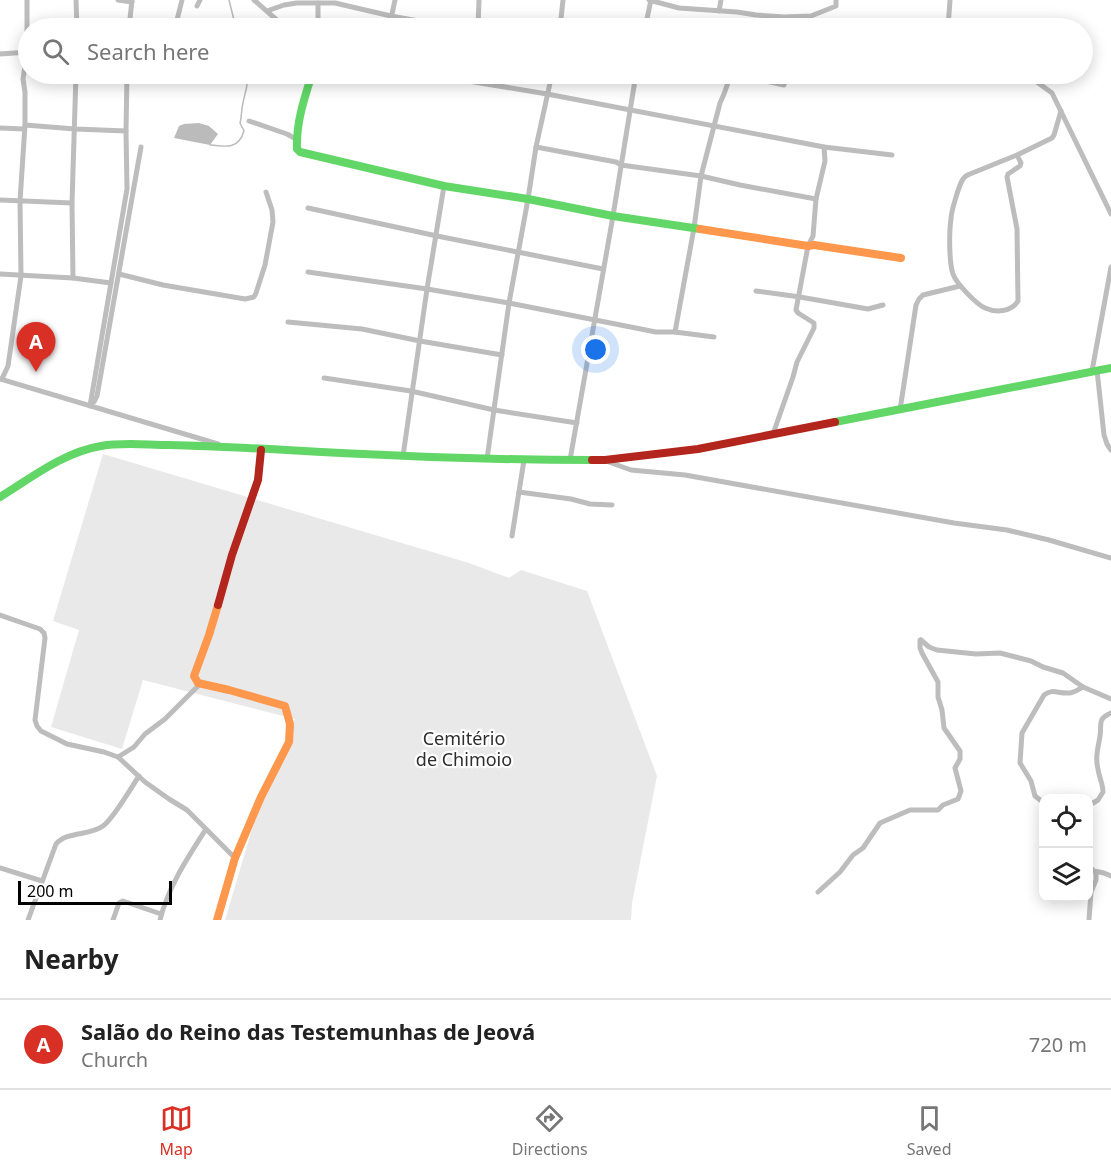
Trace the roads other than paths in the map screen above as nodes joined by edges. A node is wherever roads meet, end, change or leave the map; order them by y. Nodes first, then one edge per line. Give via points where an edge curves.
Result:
1 (27, 0) edge
2 (76, 0) edge
3 (118, 0) edge
4 (182, 0) edge
5 (254, 0) edge
6 (396, 0) edge
7 (480, 0) edge
8 (563, 0) edge
9 (650, 0) edge
10 (721, 0) edge
11 (836, 0) edge
12 (950, 0) edge
13 (132, 1) edge
14 (304, 1) edge
15 (335, 2) edge
16 (318, 3) junction
17 (267, 11) junction
18 (719, 11) junction
19 (391, 16) junction
20 (27, 18) edge
21 (77, 18) edge
22 (130, 18) edge
23 (178, 18) edge
24 (275, 18) edge
25 (318, 18) edge
26 (402, 18) edge
27 (479, 18) edge
28 (561, 18) edge
29 (647, 18) edge
30 (949, 18) edge
31 (18, 53) edge
32 (0, 54) edge
33 (24, 84) edge
34 (76, 84) edge
35 (127, 84) edge
36 (309, 84) edge
37 (486, 84) edge
38 (550, 84) edge
39 (634, 84) edge
40 (728, 84) edge
41 (779, 84) edge
42 (1040, 84) edge
43 (784, 85) dead end
44 (547, 94) junction
45 (630, 110) junction
46 (1061, 111) junction
47 (249, 122) dead end
48 (714, 126) junction
49 (25, 127) junction
50 (0, 128) edge
51 (75, 129) junction
52 (126, 131) junction
53 (296, 139) junction
54 (141, 147) dead end
55 (536, 147) junction
56 (825, 147) junction
57 (892, 155) dead end
58 (1017, 155) junction
59 (621, 165) junction
60 (701, 176) junction
61 (444, 186) junction
62 (267, 192) dead end
63 (528, 199) junction
64 (816, 199) junction
65 (0, 200) edge
66 (20, 201) junction
67 (72, 203) junction
68 (308, 208) dead end
69 (1111, 214) edge
70 (613, 216) junction
71 (694, 228) junction
72 (437, 236) junction
73 (808, 246) junction
74 (519, 252) junction
75 (901, 258) dead end
76 (1111, 267) edge
77 (603, 269) junction
78 (308, 272) dead end
79 (0, 274) edge
80 (119, 274) junction
81 (21, 276) junction
82 (73, 278) junction
83 (111, 283) junction
84 (960, 286) junction
85 (427, 289) junction
86 (756, 291) dead end
87 (800, 297) junction
88 (509, 303) junction
89 (883, 305) dead end
90 (594, 320) junction
91 (288, 322) dead end
92 (675, 332) junction
93 (714, 337) dead end
94 (420, 341) junction
95 (502, 355) junction
96 (1111, 368) edge
97 (1095, 371) junction
98 (324, 378) dead end
99 (1, 379) edge
100 (411, 391) junction
101 (90, 404) junction
102 (494, 410) junction
103 (900, 410) junction
104 (577, 423) junction
105 (772, 434) junction
106 (228, 447) junction
107 (261, 450) junction
108 (1111, 450) edge
109 (403, 456) junction
110 (487, 459) junction
111 (524, 460) junction
112 (570, 460) junction
113 (605, 460) junction
114 (519, 492) junction
115 (0, 497) edge
116 (612, 505) dead end
117 (512, 536) dead end
118 (1111, 558) edge
119 (0, 615) edge
120 (201, 683) junction
121 (1083, 687) junction
122 (1111, 699) edge
123 (1111, 713) edge
124 (118, 757) junction
125 (139, 776) junction
126 (1039, 799) edge
127 (1093, 803) edge
128 (206, 829) junction
129 (235, 858) junction
130 (0, 869) edge
131 (1093, 869) edge
132 (1096, 872) junction
133 (1111, 876) edge
134 (42, 881) junction
135 (818, 892) dead end
136 (160, 917) edge
137 (28, 920) edge
138 (113, 920) edge
139 (217, 920) edge
140 (1089, 920) edge

1 - 20 street
2 - 21 street
3 - 13 street
4 - 23 street
5 - 17 street
6 - 19 street
7 - 27 street
8 - 28 street
9 - 18 street via 679,8
9 - 29 street
10 - 18 street
11 - 18 street via 835,7 811,16 774,17
12 - 30 street
13 - 22 street
14 - 16 street
14 - 17 street
15 - 16 street
15 - 19 street
16 - 25 street
17 - 24 street
19 - 26 street
31 - 32 street
33 - 49 street
34 - 51 street
35 - 52 street
36 - 53 street
37 - 44 street
38 - 44 street
39 - 45 street
40 - 48 street
41 - 43 street
42 - 46 street via 1052,93
44 - 45 street
44 - 55 street
45 - 48 street
45 - 59 street
46 - 58 street via 1052,138
46 - 69 street
47 - 53 street
48 - 56 street
48 - 60 street
49 - 50 street
49 - 51 street
49 - 66 street
51 - 52 street
51 - 67 street
52 - 83 street via 128,189
53 - 61 street via 300,152
54 - 80 street
55 - 59 street
55 - 63 street
56 - 57 street
56 - 64 street
58 - 84 street via 970,174 962,182 950,219 952,273
58 - 84 street via 1021,164 1007,177 1017,220 1018,301 1000,311 985,308
59 - 60 street
59 - 70 street
60 - 64 street
60 - 71 street
61 - 63 street
61 - 72 street
62 - 80 street via 273,222 265,266 254,297 245,299 172,287
63 - 70 street
63 - 74 street
64 - 73 street via 813,236
65 - 66 street
66 - 67 street
66 - 81 street
67 - 82 street
68 - 72 street
70 - 71 street
70 - 77 street
71 - 73 street
71 - 92 street
72 - 74 street
72 - 85 street
73 - 75 street
73 - 87 street
74 - 77 street
74 - 88 street
76 - 97 street
77 - 90 street
78 - 85 street
79 - 81 street
80 - 101 street via 97,396
81 - 82 street
81 - 99 street via 8,366
82 - 83 street
83 - 101 street
84 - 103 street via 923,295 916,305
85 - 88 street
85 - 94 street
86 - 87 street
87 - 89 street via 868,309
87 - 105 street via 797,311 814,328 797,362
88 - 90 street
88 - 95 street
90 - 92 street
90 - 104 street
91 - 94 street via 362,328
92 - 93 street
94 - 95 street
94 - 100 street
95 - 102 street
96 - 97 street
97 - 103 street
97 - 108 street via 1104,435
98 - 100 street
99 - 101 street
100 - 102 street
100 - 109 street
101 - 106 street
102 - 104 street
102 - 110 street
103 - 105 street
104 - 112 street
105 - 113 street via 698,449
106 - 107 street
106 - 115 street via 123,444 92,448 57,462
107 - 109 street
107 - 120 street via 258,480 194,676
109 - 110 street
110 - 111 street
111 - 112 street
111 - 114 street
112 - 113 street
113 - 118 street via 631,471 685,475 1018,532
114 - 116 street
114 - 117 street
119 - 124 street via 44,633 35,720 41,731 67,744
120 - 124 street via 134,747
120 - 129 street via 285,706 291,722 289,742
121 - 122 street
121 - 126 street via 1069,693 1047,692 1022,733 1020,763
121 - 135 street via 1063,673 1031,661 1000,653 937,650 920,640 922,653 938,682 944,728 960,751 955,768 960,796 938,810 910,810 880,823 863,848
123 - 127 street via 1102,718 1097,749 1104,792
124 - 125 street
125 - 128 street via 187,810
125 - 134 street via 103,826 56,844
128 - 129 street
128 - 136 street
129 - 139 street
130 - 134 street
131 - 132 street
132 - 133 street
132 - 140 street
134 - 137 street
136 - 138 street via 123,901

